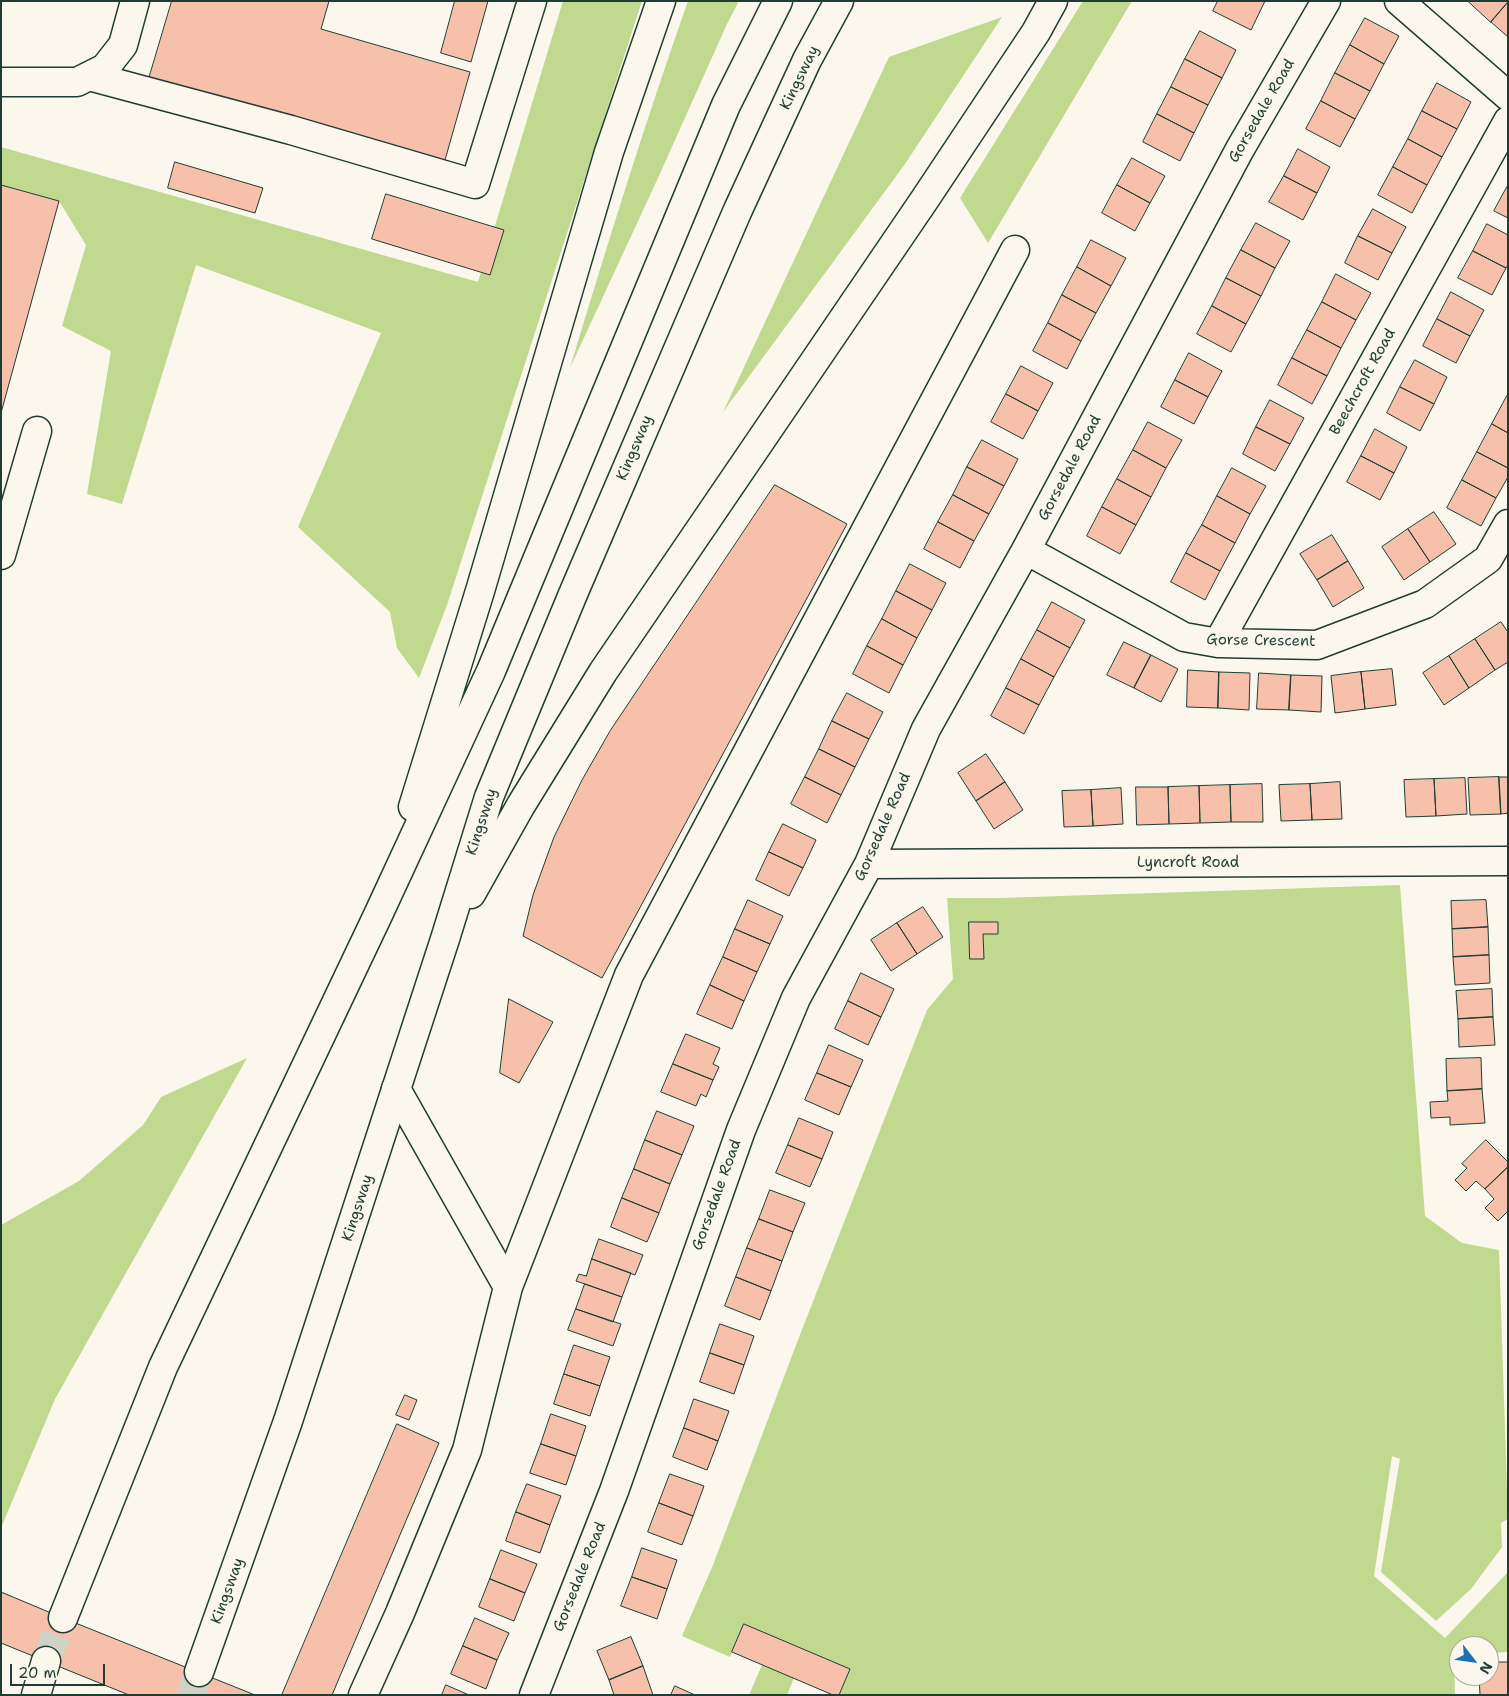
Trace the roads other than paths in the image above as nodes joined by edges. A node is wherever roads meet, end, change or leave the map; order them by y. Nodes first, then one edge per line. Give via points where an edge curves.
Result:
1 (135, 1) edge
2 (532, 1) edge
3 (661, 1) edge
4 (778, 1) edge
5 (839, 1) edge
6 (1053, 1) edge
7 (1326, 1) edge
8 (1399, 1) edge
9 (89, 76) junction
10 (1, 82) edge
11 (1508, 96) edge
12 (1508, 121) edge
13 (1015, 250) dead end
14 (37, 431) dead end
15 (1508, 524) edge
16 (1026, 550) junction
17 (1, 555) edge
18 (1218, 643) junction
19 (1508, 861) edge
20 (869, 864) junction
21 (378, 915) junction
22 (445, 939) junction
23 (396, 1089) junction
24 (508, 1287) junction
25 (64, 1618) tunnel mouth
26 (46, 1661) tunnel mouth
27 (199, 1672) tunnel mouth
28 (36, 1695) edge
29 (363, 1695) edge
30 (534, 1695) edge

1 - 9 main road via 123,45 105,68
2 - 9 main road via 475,184
3 - 21 main road via 608,152 480,591
4 - 21 main road via 726,105 491,670
5 - 22 main road, Kingsway via 807,60 737,212 573,594 489,797
6 - 22 main road via 1036,32 925,199 603,672 521,805
7 - 16 main road, Gorsedale Road via 1240,149
8 - 11 main road
9 - 10 main road via 78,82
12 - 18 main road, Beechcroft Road
13 - 24 main road via 629,975
14 - 17 main road
15 - 18 main road, Gorse Crescent via 1488,559 1425,604 1317,645
16 - 18 main road, Gorse Crescent via 1184,637
16 - 20 main road, Gorsedale Road via 926,729
19 - 20 main road, Lyncroft Road
20 - 30 main road, Gorsedale Road via 796,998 740,1130 614,1491
21 - 25 main road via 163,1367
22 - 23 main road, Kingsway
23 - 24 main road
23 - 27 main road, Kingsway via 288,1421
24 - 29 main road via 467,1450
26 - 28 main road

